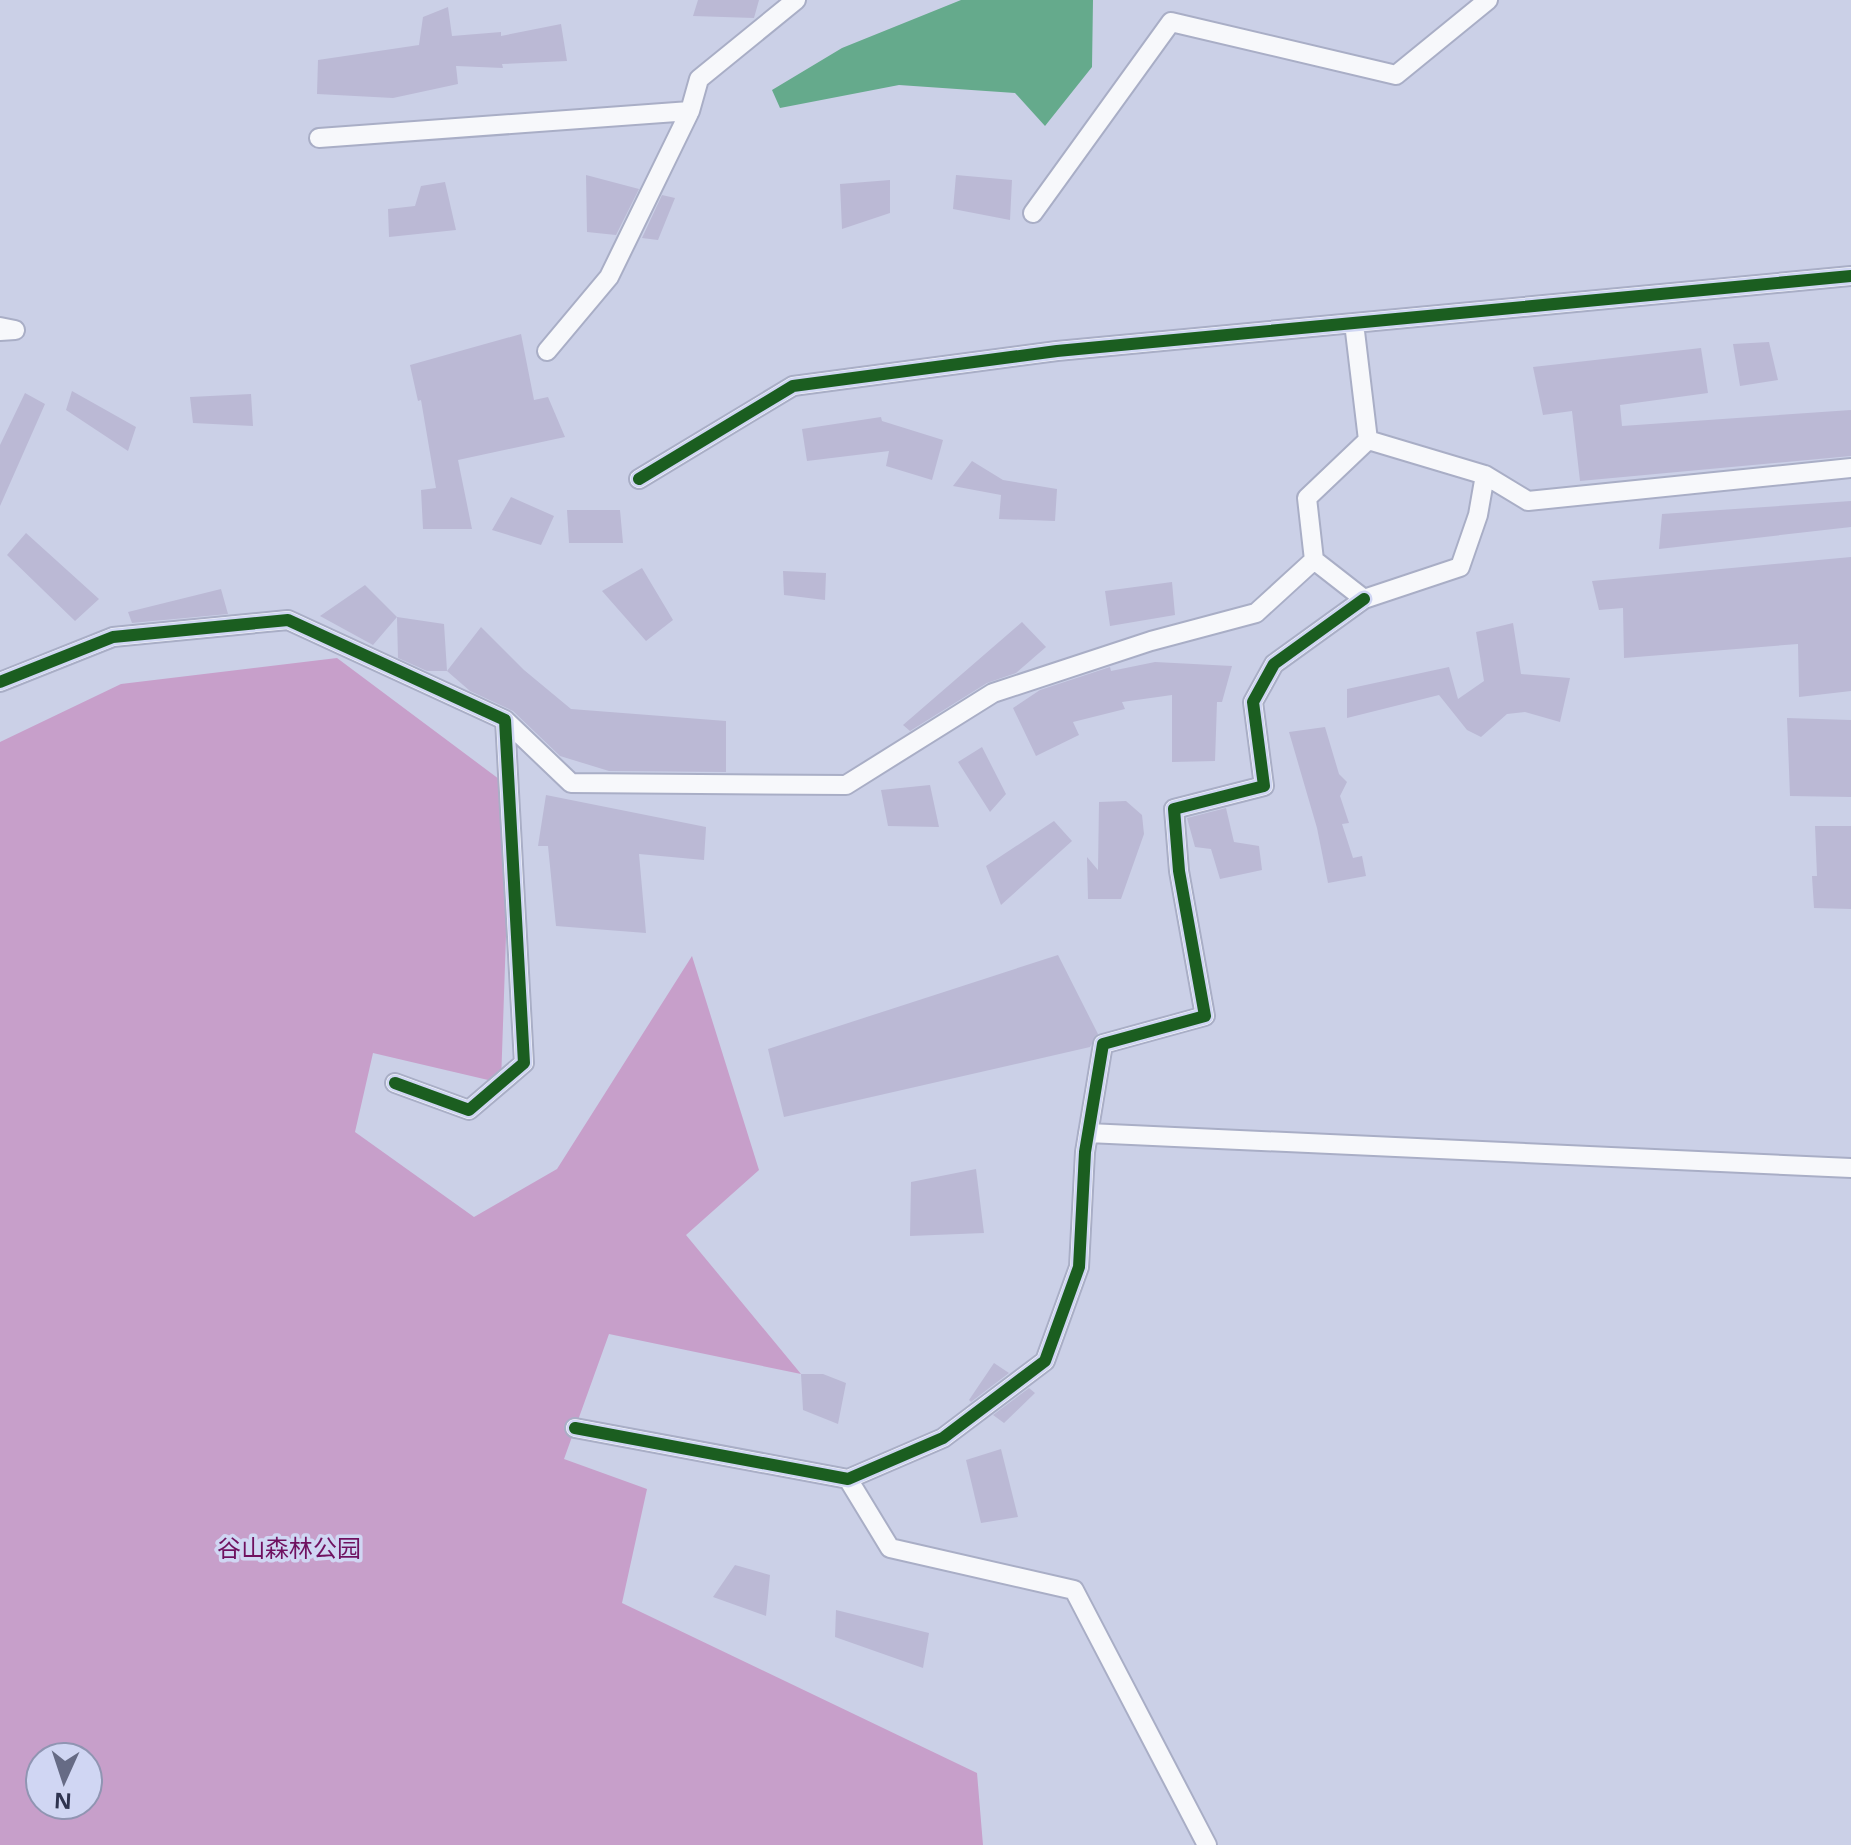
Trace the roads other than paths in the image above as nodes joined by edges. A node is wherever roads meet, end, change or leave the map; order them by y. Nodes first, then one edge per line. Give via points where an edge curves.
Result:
1 (796, 0) edge
2 (1488, 0) edge
3 (690, 111) junction
4 (319, 138) dead end
5 (1033, 213) dead end
6 (1851, 276) edge
7 (1354, 323) junction
8 (547, 351) dead end
9 (1368, 440) junction
10 (1851, 468) edge
11 (1485, 475) junction
12 (639, 479) dead end
13 (1314, 560) junction
14 (1364, 599) junction
15 (0, 682) edge
16 (505, 720) junction
17 (395, 1083) dead end
18 (1088, 1133) junction
19 (1851, 1168) edge
20 (575, 1428) dead end
21 (848, 1479) junction
22 (1207, 1845) edge

1 - 3 street via 699,79
2 - 5 street via 1396,75 1171,22
3 - 4 street
3 - 8 street via 609,277
6 - 7 street
7 - 9 street
7 - 12 street via 1057,351 793,386
9 - 11 street
9 - 13 street via 1307,498
10 - 11 street via 1528,501
11 - 14 street via 1460,567
13 - 14 street
13 - 16 street via 1256,613 993,693 846,785 571,783
14 - 18 street via 1274,664 1253,702 1264,786 1174,809 1179,871 1205,1016 1103,1044
15 - 16 street via 113,637 288,620
16 - 17 street via 524,1063 469,1110
18 - 19 street
18 - 21 street via 1079,1267 1045,1361 943,1438
20 - 21 street
21 - 22 street via 890,1548 1074,1590

